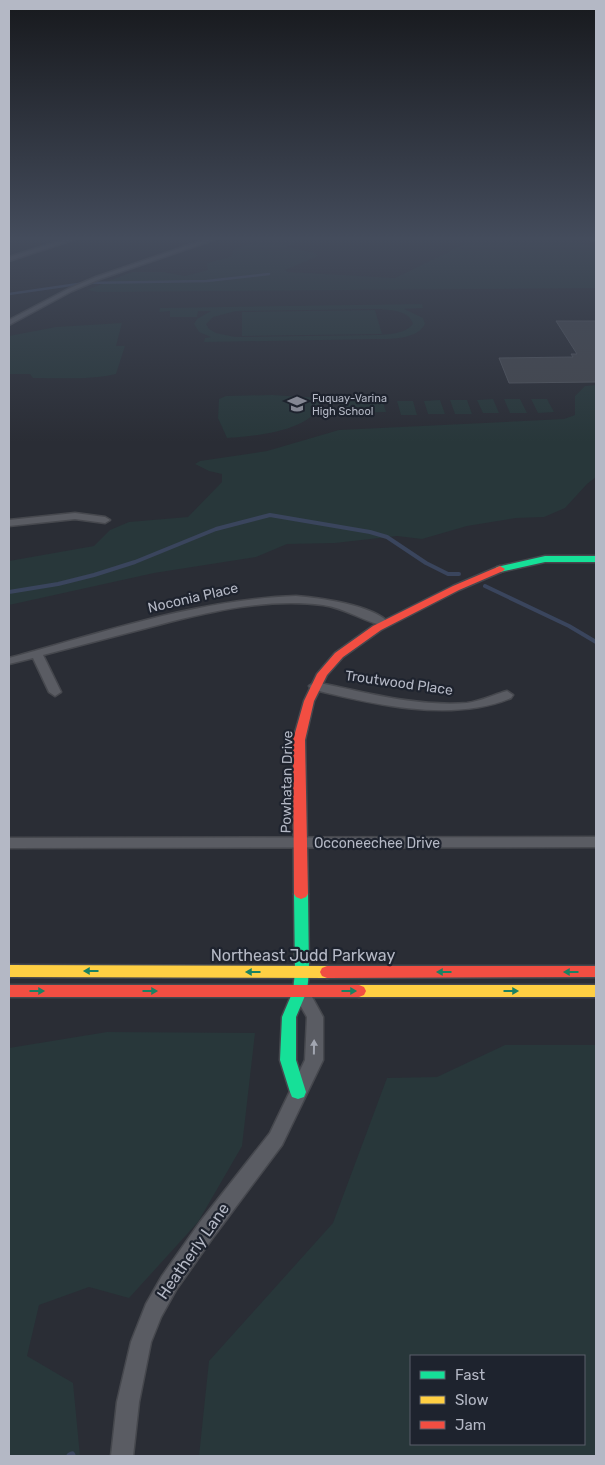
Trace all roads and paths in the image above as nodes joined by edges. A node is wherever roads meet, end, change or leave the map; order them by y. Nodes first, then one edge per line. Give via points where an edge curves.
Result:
1 (41, 305) edge
2 (9, 322) edge
3 (105, 520) dead end
4 (9, 523) edge
5 (596, 559) edge
6 (384, 623) junction
7 (36, 654) junction
8 (9, 661) edge
9 (315, 686) junction
10 (55, 692) dead end
11 (506, 695) dead end
12 (596, 842) edge
13 (9, 843) edge
14 (301, 843) junction
15 (9, 971) edge
16 (302, 972) junction
17 (596, 972) edge
18 (9, 991) edge
19 (300, 991) junction
20 (596, 991) edge
21 (298, 1092) junction
22 (122, 1456) edge

1 - 2 street
3 - 4 street via 75,516
5 - 6 main road, Powhatan Drive via 546,558 510,565
6 - 7 street, Noconia Place via 356,610 323,601 258,599 219,606
6 - 9 main road, Powhatan Drive via 342,652
7 - 8 street, Noconia Place
7 - 10 street
9 - 11 street, Troutwood Place via 394,701 457,706 485,705
9 - 14 main road, Powhatan Drive via 299,740
12 - 14 street, Occoneechee Drive
13 - 14 street, Occoneechee Drive
14 - 16 main road, Powhatan Drive
16 -> 15 main road, Northeast Judd Parkway
17 -> 16 main road, Northeast Judd Parkway
16 - 19 main road, Powhatan Drive
18 -> 19 main road
19 -> 20 main road
19 - 21 main road via 289,1017 288,1060
21 -> 19 street, Heatherly Lane via 314,1060 315,1017
21 - 22 street, Heatherly Lane via 276,1139 207,1229 153,1311 141,1342 128,1402

